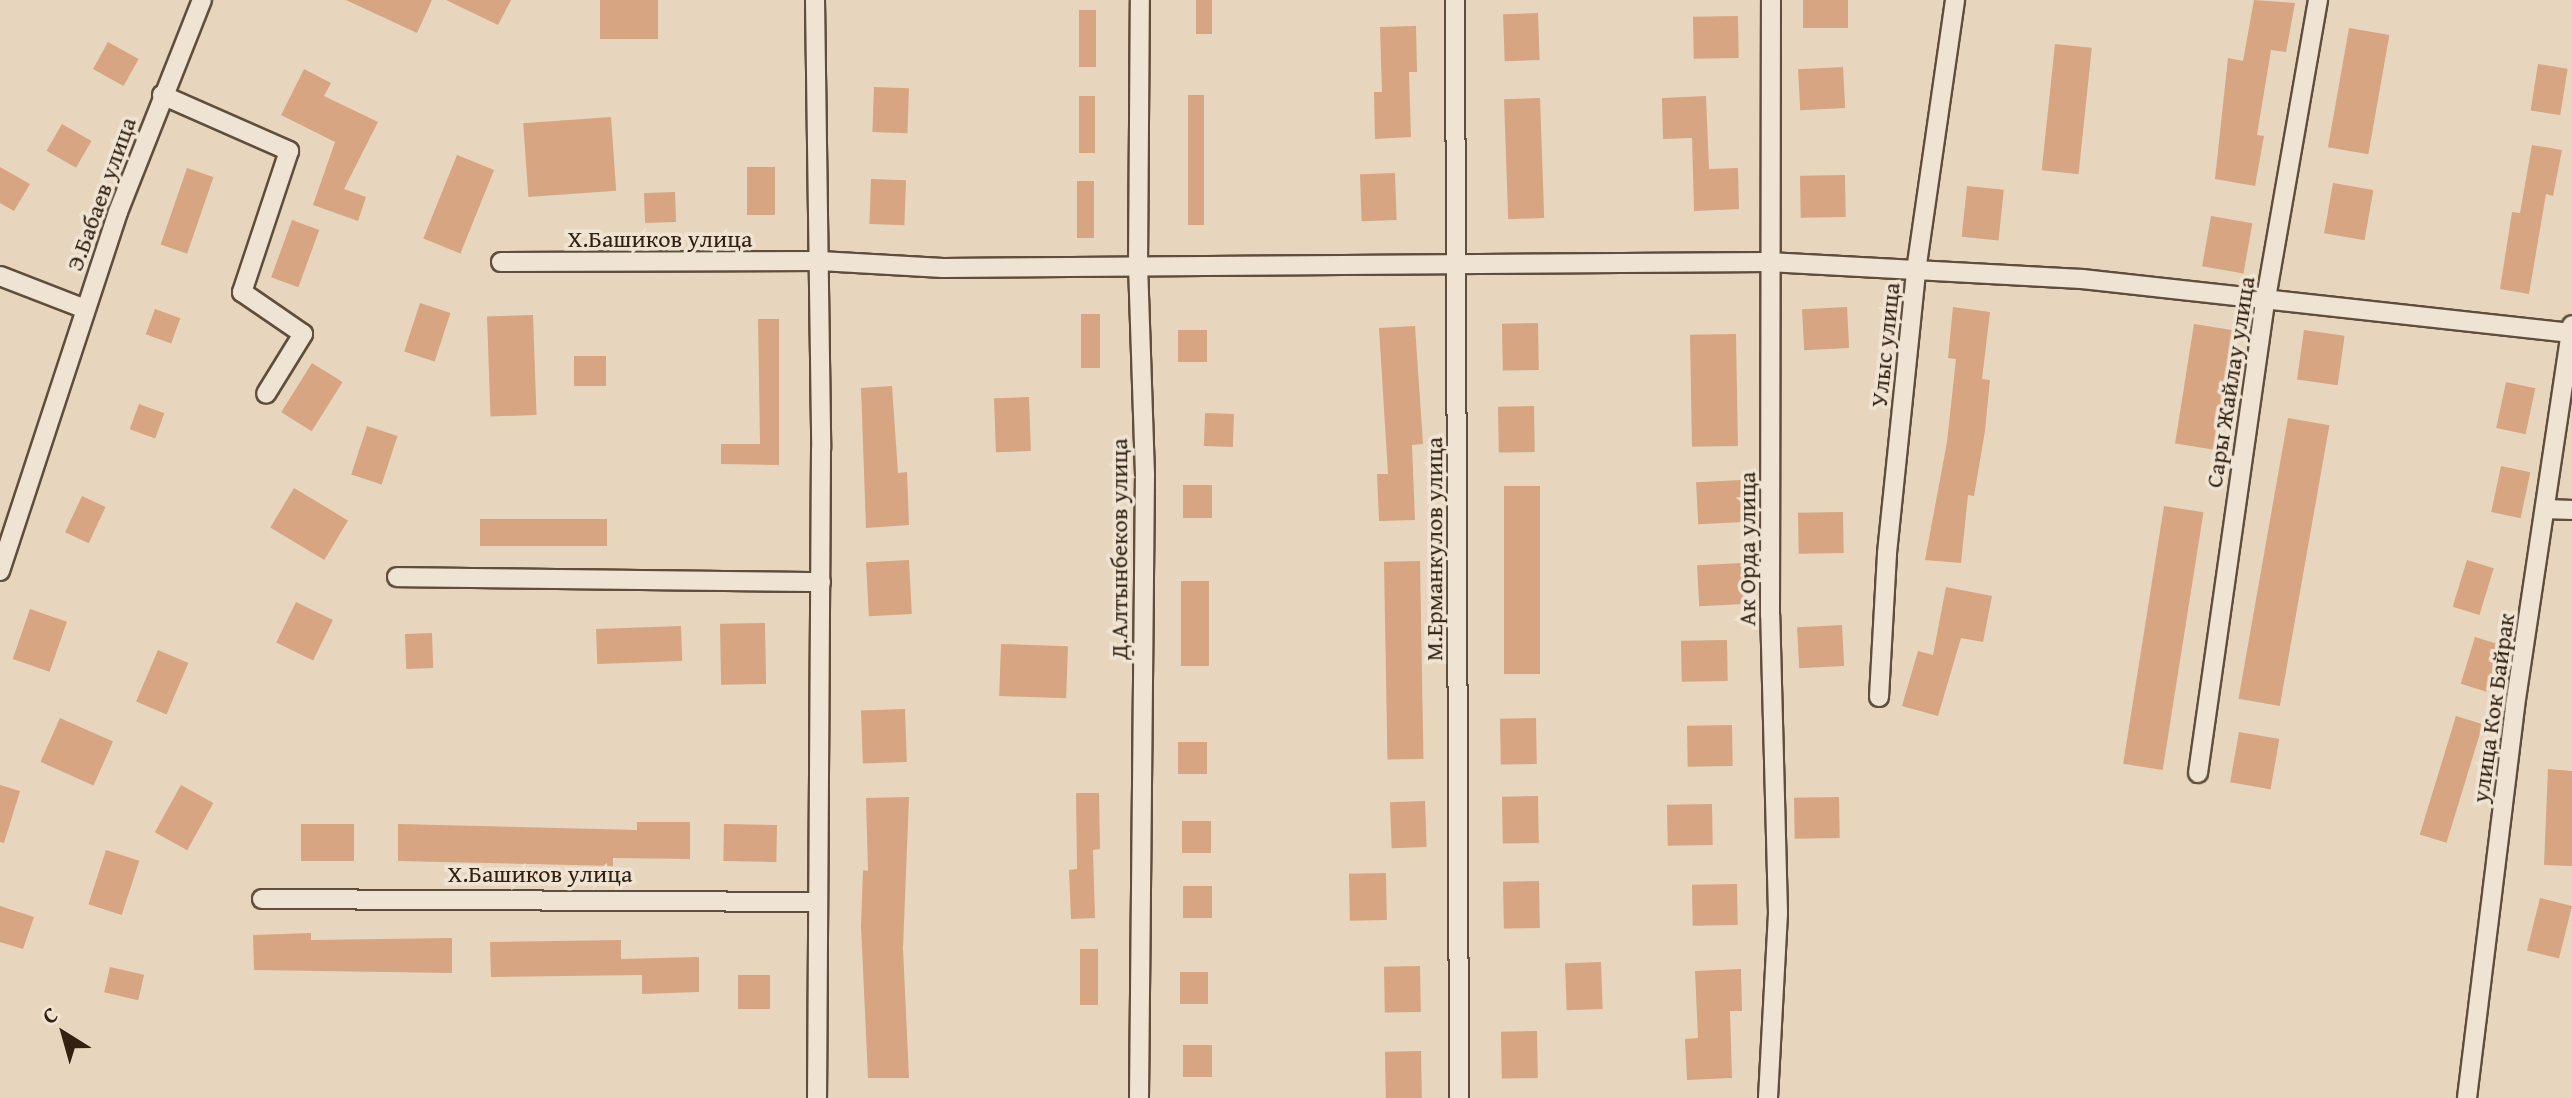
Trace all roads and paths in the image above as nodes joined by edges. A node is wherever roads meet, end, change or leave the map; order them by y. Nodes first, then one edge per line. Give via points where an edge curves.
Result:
1 (202, 0) edge
2 (815, 0) edge
3 (1140, 0) edge
4 (1455, 0) edge
5 (1771, 0) edge
6 (1955, 0) edge
7 (2318, 0) edge
8 (162, 95) junction
9 (820, 261) junction
10 (501, 262) dead end
11 (1768, 262) junction
12 (1138, 266) junction
13 (1459, 266) junction
14 (1916, 271) junction
15 (0, 276) edge
16 (2266, 298) junction
17 (85, 309) junction
18 (2571, 329) edge
19 (266, 394) dead end
20 (2546, 509) junction
21 (2572, 510) edge
22 (0, 571) edge
23 (397, 577) dead end
24 (821, 582) junction
25 (1879, 697) dead end
26 (2198, 773) dead end
27 (262, 899) dead end
28 (817, 902) junction
29 (817, 1098) edge
30 (1139, 1098) edge
31 (1459, 1098) edge
32 (1768, 1098) edge
33 (2467, 1098) edge

1 - 8 street, Э.Бабаев улица
2 - 9 street
3 - 12 street, Д.Алтынбеков улица
4 - 13 street, М.Ерманкулов улица
5 - 11 street, Ак Орда улица
6 - 14 street, Улыс улица
7 - 16 street, Сары Жайлау улица
8 - 17 street, Э.Бабаев улица
8 - 19 street, Э.Бабаев улица via 289,151 242,292 303,334
9 - 10 street, Х.Башиков улица
9 - 12 street, Х.Башиков улица via 943,268
9 - 24 street
11 - 13 street, Х.Башиков улица
11 - 14 street, Х.Башиков улица
11 - 32 street, Ак Орда улица via 1778,913
12 - 13 street, Х.Башиков улица
12 - 30 street, Д.Алтынбеков улица via 1145,475
13 - 31 street, М.Ерманкулов улица
14 - 16 street, Х.Башиков улица via 2082,279
14 - 25 street, Улыс улица via 1887,553
15 - 17 street, Э.Бабаев улица
16 - 18 street, Х.Башиков улица
16 - 26 street, Сары Жайлау улица
17 - 22 street, Э.Бабаев улица
18 - 20 street, улица Кок Байрак
20 - 21 street
20 - 33 street, улица Кок Байрак via 2515,706
23 - 24 street
24 - 28 street
27 - 28 street, Х.Башиков улица
28 - 29 street

